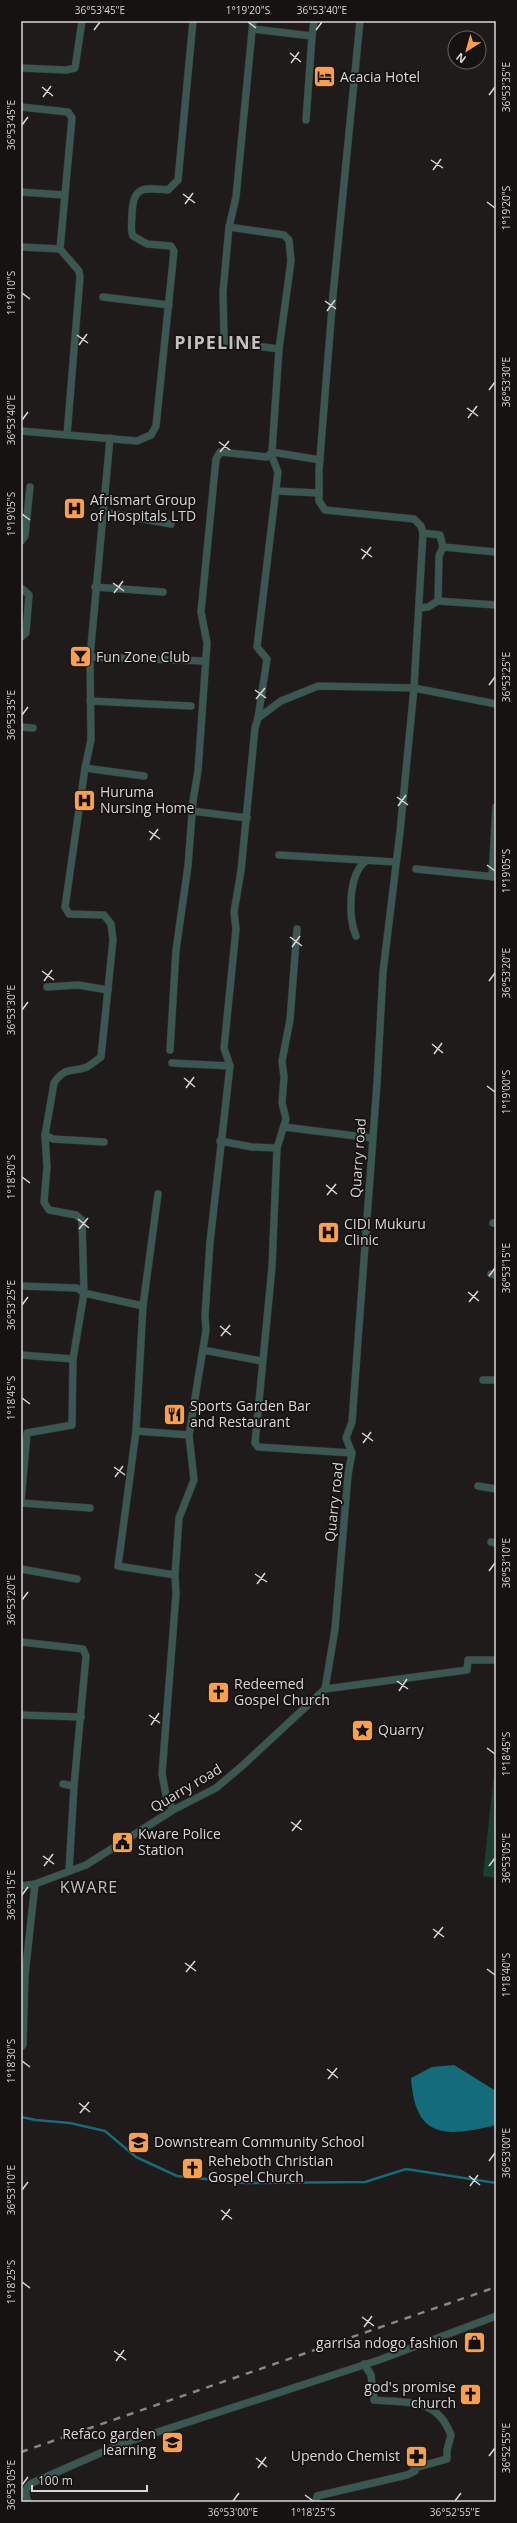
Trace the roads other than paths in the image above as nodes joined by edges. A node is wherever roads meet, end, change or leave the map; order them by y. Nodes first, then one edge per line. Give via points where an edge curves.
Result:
1 (82, 21) edge
2 (193, 21) edge
3 (314, 21) edge
4 (360, 21) edge
5 (253, 25) edge
6 (312, 36) junction
7 (21, 68) edge
8 (21, 107) edge
9 (306, 120) dead end
10 (21, 192) edge
11 (64, 195) junction
12 (229, 226) junction
13 (21, 247) edge
14 (60, 249) junction
15 (103, 297) dead end
16 (168, 305) junction
17 (279, 349) junction
18 (21, 432) edge
19 (67, 435) junction
20 (110, 438) junction
21 (271, 453) junction
22 (320, 460) junction
23 (30, 487) dead end
24 (276, 492) junction
25 (319, 493) junction
26 (103, 512) junction
27 (171, 524) dead end
28 (423, 533) junction
29 (21, 541) edge
30 (444, 546) junction
31 (496, 552) edge
32 (96, 587) junction
33 (21, 588) edge
34 (163, 592) dead end
35 (438, 601) junction
36 (496, 605) edge
37 (420, 608) junction
38 (21, 637) edge
39 (90, 657) junction
40 (204, 661) junction
41 (414, 688) junction
42 (90, 701) junction
43 (496, 704) edge
44 (191, 706) dead end
45 (258, 718) junction
46 (21, 727) edge
47 (33, 728) dead end
48 (85, 768) junction
49 (144, 776) dead end
50 (496, 807) edge
51 (192, 811) junction
52 (247, 818) junction
53 (279, 855) dead end
54 (366, 860) junction
55 (395, 862) junction
56 (416, 869) dead end
57 (494, 877) edge
58 (297, 929) dead end
59 (356, 936) dead end
60 (47, 987) dead end
61 (108, 990) junction
62 (170, 1050) dead end
63 (172, 1063) dead end
64 (230, 1066) junction
65 (284, 1127) junction
66 (45, 1135) junction
67 (372, 1138) junction
68 (220, 1141) junction
69 (104, 1142) dead end
70 (277, 1148) junction
71 (158, 1194) dead end
72 (21, 1286) edge
73 (84, 1293) junction
74 (143, 1306) junction
75 (203, 1350) junction
76 (21, 1355) edge
77 (73, 1359) junction
78 (261, 1362) junction
79 (483, 1380) dead end
80 (496, 1380) edge
81 (136, 1431) junction
82 (189, 1435) junction
83 (352, 1453) junction
84 (478, 1486) dead end
85 (496, 1489) edge
86 (21, 1502) edge
87 (90, 1508) dead end
88 (21, 1569) edge
89 (175, 1574) junction
90 (77, 1579) dead end
91 (21, 1642) edge
92 (496, 1660) edge
93 (325, 1689) junction
94 (21, 1715) edge
95 (81, 1717) junction
96 (63, 1784) dead end
97 (74, 1786) junction
98 (173, 1810) junction
99 (69, 1870) junction
100 (35, 1884) junction
101 (21, 1886) edge
102 (24, 1957) edge
103 (23, 1975) edge
104 (21, 2047) edge
105 (496, 2316) edge
106 (364, 2364) junction
107 (28, 2502) edge
108 (316, 2502) edge

1 - 7 street via 75,68
2 - 16 street via 178,180 168,190 144,188 138,192 133,202 133,236 147,244 171,246 174,251
3 - 6 street
4 - 22 street via 333,295
5 - 6 street
5 - 12 street via 236,197
6 - 9 street
8 - 11 street via 61,110 68,112 72,118
10 - 11 street
11 - 14 street
12 - 17 street via 223,292 225,339 232,343
12 - 17 street via 278,233 289,240 291,261
13 - 14 street
14 - 19 street via 80,277
15 - 16 street
16 - 20 street via 156,426 151,435 137,441
17 - 21 street
18 - 19 street
19 - 20 street
20 - 26 street
21 - 22 street
21 - 24 street via 278,472
21 - 40 street via 267,457 220,452 217,456 201,612 207,643
22 - 25 street
23 - 29 street via 25,536
24 - 25 street
24 - 45 street via 258,647 267,659
25 - 28 street via 319,501 325,510 414,519 421,526
26 - 27 street
26 - 32 street
28 - 30 street via 440,535
28 - 37 street, Quarry road
30 - 31 street
30 - 35 street via 440,556
32 - 34 street
32 - 39 street
33 - 38 street via 29,594 26,633
35 - 36 street
35 - 37 street
37 - 41 street, Quarry road
39 - 40 street
39 - 42 street
40 - 51 street via 198,771
41 - 43 street
41 - 45 street via 318,686 281,701
41 - 55 street, Quarry road
42 - 44 street
42 - 48 street via 91,740
45 - 52 street via 254,736
46 - 47 street
48 - 49 street
48 - 61 street via 65,907 69,914 104,916 111,924 113,940
50 - 57 street
51 - 52 street
51 - 62 street via 188,866 176,950
52 - 64 street via 234,912 236,929 224,1048
53 - 54 street
54 - 55 street
54 - 59 street via 355,874 352,927
55 - 67 street, Quarry road via 383,972
56 - 57 street
58 - 65 street via 290,1020 282,1061
60 - 61 street via 78,985
61 - 66 street via 101,1057 86,1067 68,1070 57,1078
63 - 64 street
64 - 68 street
65 - 67 street
65 - 70 street
66 - 69 street via 53,1138
66 - 73 street via 47,1167 44,1202 49,1210 76,1215 82,1220
67 - 83 street, Quarry road via 352,1422 346,1438
68 - 70 street via 252,1147
68 - 75 street
70 - 78 street via 272,1267 265,1352
71 - 74 street
72 - 73 street via 73,1287
73 - 74 street
73 - 77 street
74 - 81 street
75 - 78 street
75 - 82 street
76 - 77 street
77 - 86 street via 72,1425 27,1433
78 - 83 street via 255,1443 257,1446
79 - 80 street
81 - 82 street
81 - 89 street via 118,1566
82 - 89 street via 194,1480 179,1518
83 - 93 street, Quarry road via 335,1629
84 - 85 street
86 - 87 street
88 - 90 street
89 - 98 street via 176,1594 162,1774 166,1795
91 - 95 street via 83,1649 86,1656
92 - 93 street via 468,1660 467,1670
93 - 98 street, Quarry road via 216,1788
94 - 95 street
95 - 97 street
96 - 97 street
97 - 99 street
98 - 99 street, Quarry road via 108,1853 86,1865
99 - 100 street, Quarry road
100 - 101 street, Quarry road
100 - 102 street
102 - 103 street
103 - 104 street
105 - 106 street
106 - 107 street via 121,2444 32,2483 26,2489
106 - 108 street via 370,2375 374,2400 422,2405 434,2409 443,2416 451,2435 447,2459 414,2468 415,2471 407,2475 317,2496

